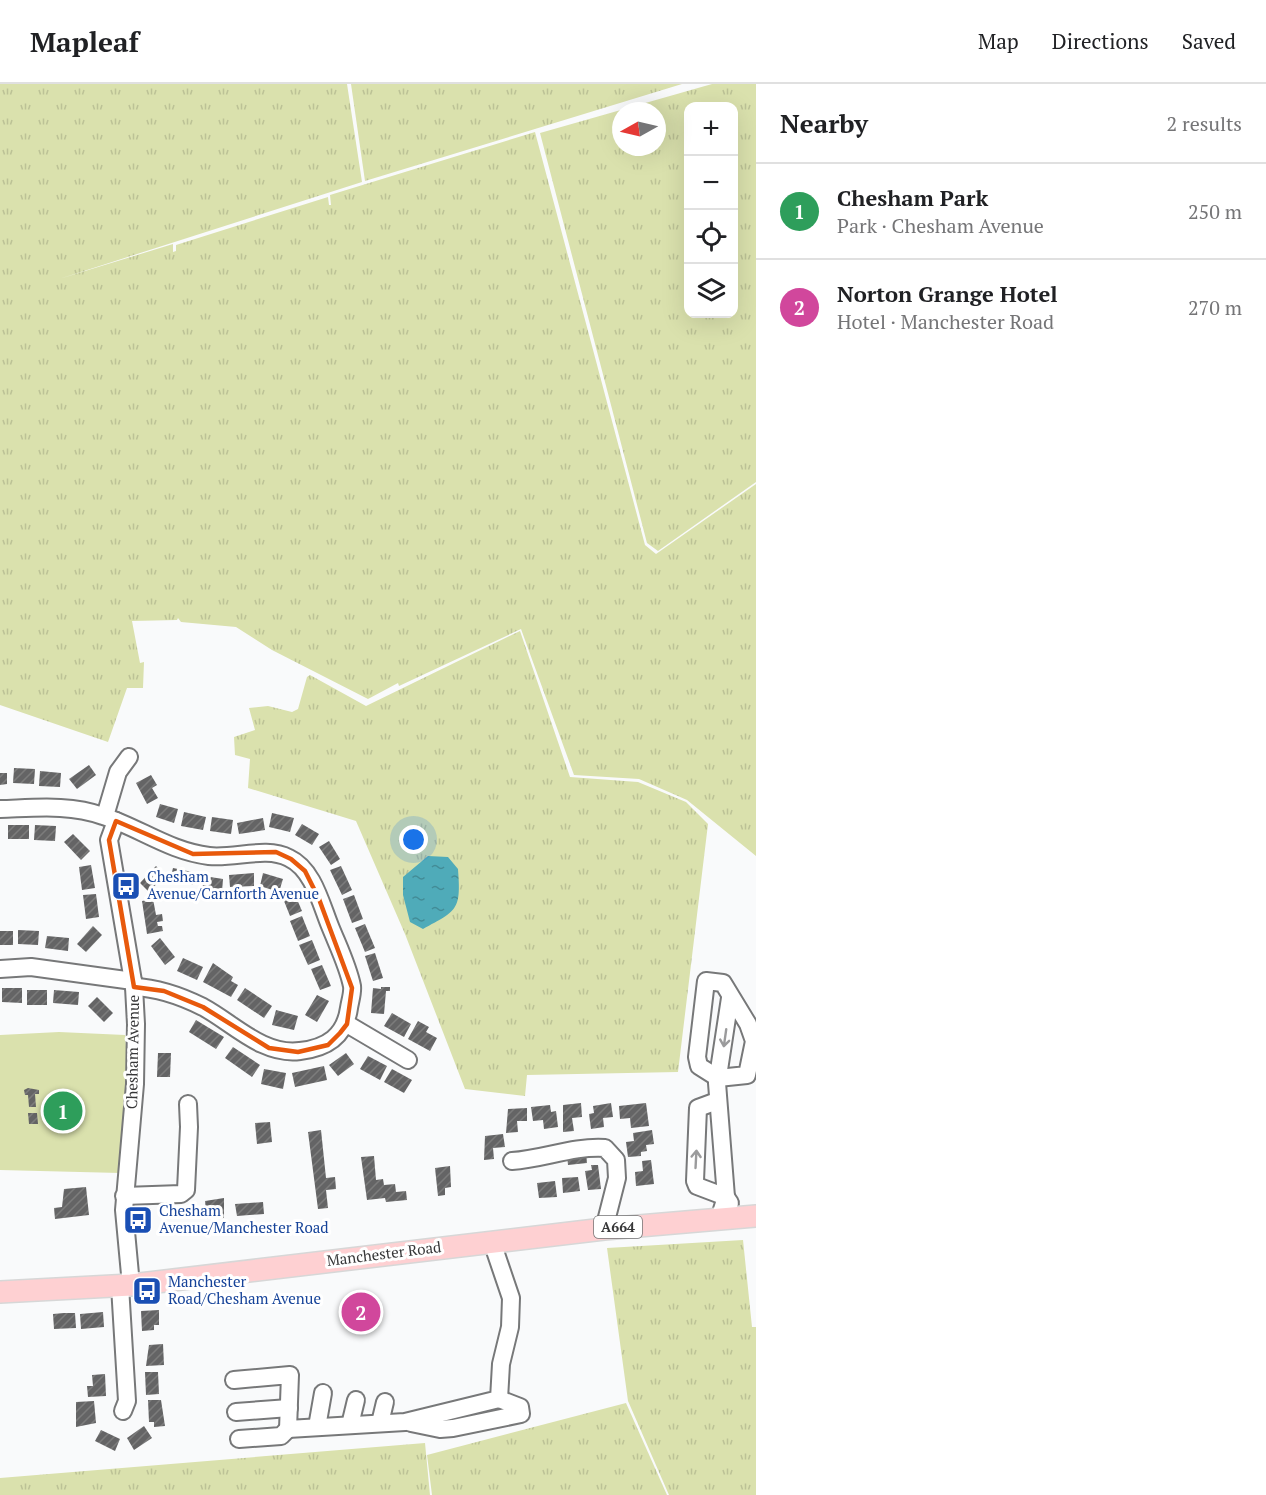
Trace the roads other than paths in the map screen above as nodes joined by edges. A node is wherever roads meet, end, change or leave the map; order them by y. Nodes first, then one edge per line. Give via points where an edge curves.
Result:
1 (129, 758) dead end
2 (0, 809) edge
3 (111, 819) junction
4 (0, 969) edge
5 (133, 984) junction
6 (730, 998) junction
7 (347, 1024) junction
8 (408, 1060) dead end
9 (718, 1078) junction
10 (717, 1101) junction
11 (188, 1104) dead end
12 (512, 1161) dead end
13 (124, 1196) junction
14 (726, 1197) junction
15 (749, 1217) edge
16 (719, 1219) junction
17 (604, 1228) junction
18 (486, 1242) junction
19 (126, 1286) junction
20 (0, 1292) edge
21 (234, 1380) dead end
22 (323, 1393) dead end
23 (499, 1399) junction
24 (356, 1400) dead end
25 (385, 1402) dead end
26 (289, 1408) junction
27 (123, 1411) dead end
28 (236, 1412) dead end
29 (405, 1422) junction
30 (380, 1424) junction
31 (350, 1425) junction
32 (318, 1427) junction
33 (288, 1429) junction
34 (239, 1439) dead end

1 - 3 street, Chesham Avenue via 118,772
2 - 3 street via 77,808
3 - 5 street, Chesham Avenue via 109,840
3 - 7 street via 167,846 194,854 276,852 305,871 352,988
4 - 5 street via 31,967
5 - 7 street via 164,991 203,1007 269,1048 285,1051 298,1052 328,1044
5 - 13 street, Chesham Avenue via 135,1084
6 -> 9 street
6 - 9 street via 748,1024 754,1041 747,1076
6 - 9 street via 723,983 706,981 697,1057 699,1066
7 - 8 street
9 - 10 street
10 - 14 street
14 -> 10 street via 697,1186 695,1180 698,1108
11 - 13 street via 186,1190 181,1194
12 - 17 street via 587,1147 605,1148 616,1160 617,1178
13 - 19 street, Chesham Avenue
14 - 15 street
14 - 16 street
15 - 16 main road, A664
16 - 17 main road, A664
17 - 18 main road, A664
18 - 19 main road, Manchester Road / A664
18 - 23 street via 511,1298
19 - 20 main road, Manchester Road / A664
19 - 27 street, Chesham Avenue via 127,1401
21 - 26 street via 290,1376
22 - 32 street
23 - 29 street
23 - 29 street via 520,1407 521,1414 440,1429
24 - 31 street
25 - 30 street
26 - 28 street
26 - 33 street
29 - 30 street
30 - 31 street
31 - 32 street
32 - 33 street
33 - 34 street via 281,1436

